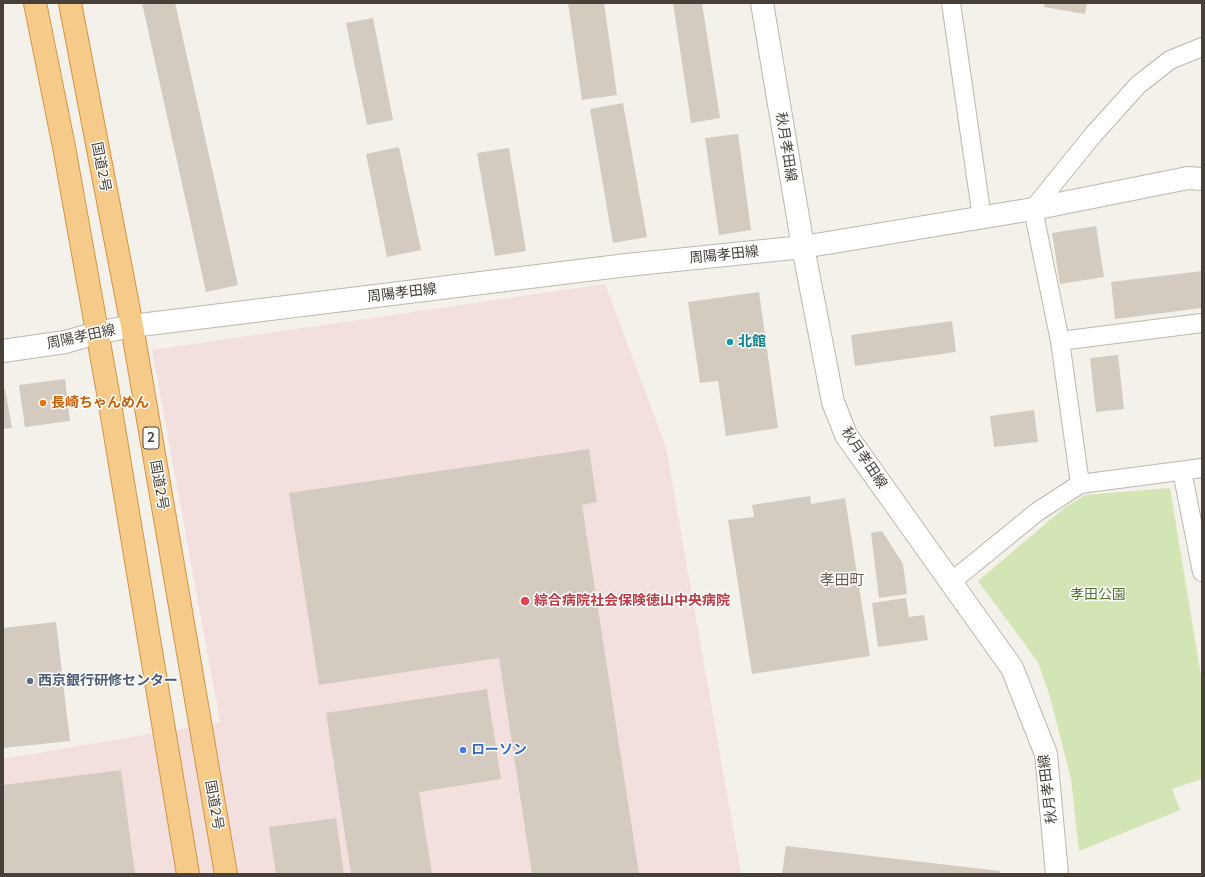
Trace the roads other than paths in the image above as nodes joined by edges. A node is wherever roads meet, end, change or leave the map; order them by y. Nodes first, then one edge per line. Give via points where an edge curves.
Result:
1 (35, 3) edge
2 (70, 3) edge
3 (762, 3) edge
4 (951, 3) edge
5 (1202, 47) edge
6 (1202, 179) edge
7 (1034, 209) junction
8 (982, 218) junction
9 (803, 247) junction
10 (1202, 323) edge
11 (132, 326) junction
12 (97, 333) junction
13 (1060, 340) junction
14 (3, 351) edge
15 (1202, 468) edge
16 (1182, 471) junction
17 (1080, 484) junction
18 (1202, 572) edge
19 (951, 582) junction
20 (188, 874) edge
21 (226, 874) edge
22 (1057, 874) edge

1 - 12 highway
2 - 11 highway, 国道2号 / 2
3 - 9 street, 秋月孝田線
4 - 8 street
5 - 7 street via 1170,60 1138,85 1093,135
6 - 7 street, 周陽孝田線 via 1188,178
7 - 8 street, 周陽孝田線
7 - 13 street
8 - 9 street, 周陽孝田線
9 - 11 street, 周陽孝田線 via 620,266
9 - 19 street, 秋月孝田線 via 833,402 846,435
10 - 13 street
11 - 12 street, 周陽孝田線
11 - 21 highway, 国道2号 / 2
12 - 14 street, 周陽孝田線 via 66,342
12 - 20 highway
13 - 17 street
15 - 16 street
16 - 17 street
16 - 18 street
17 - 19 street via 1037,512
19 - 22 street, 秋月孝田線 via 1012,668 1046,754

